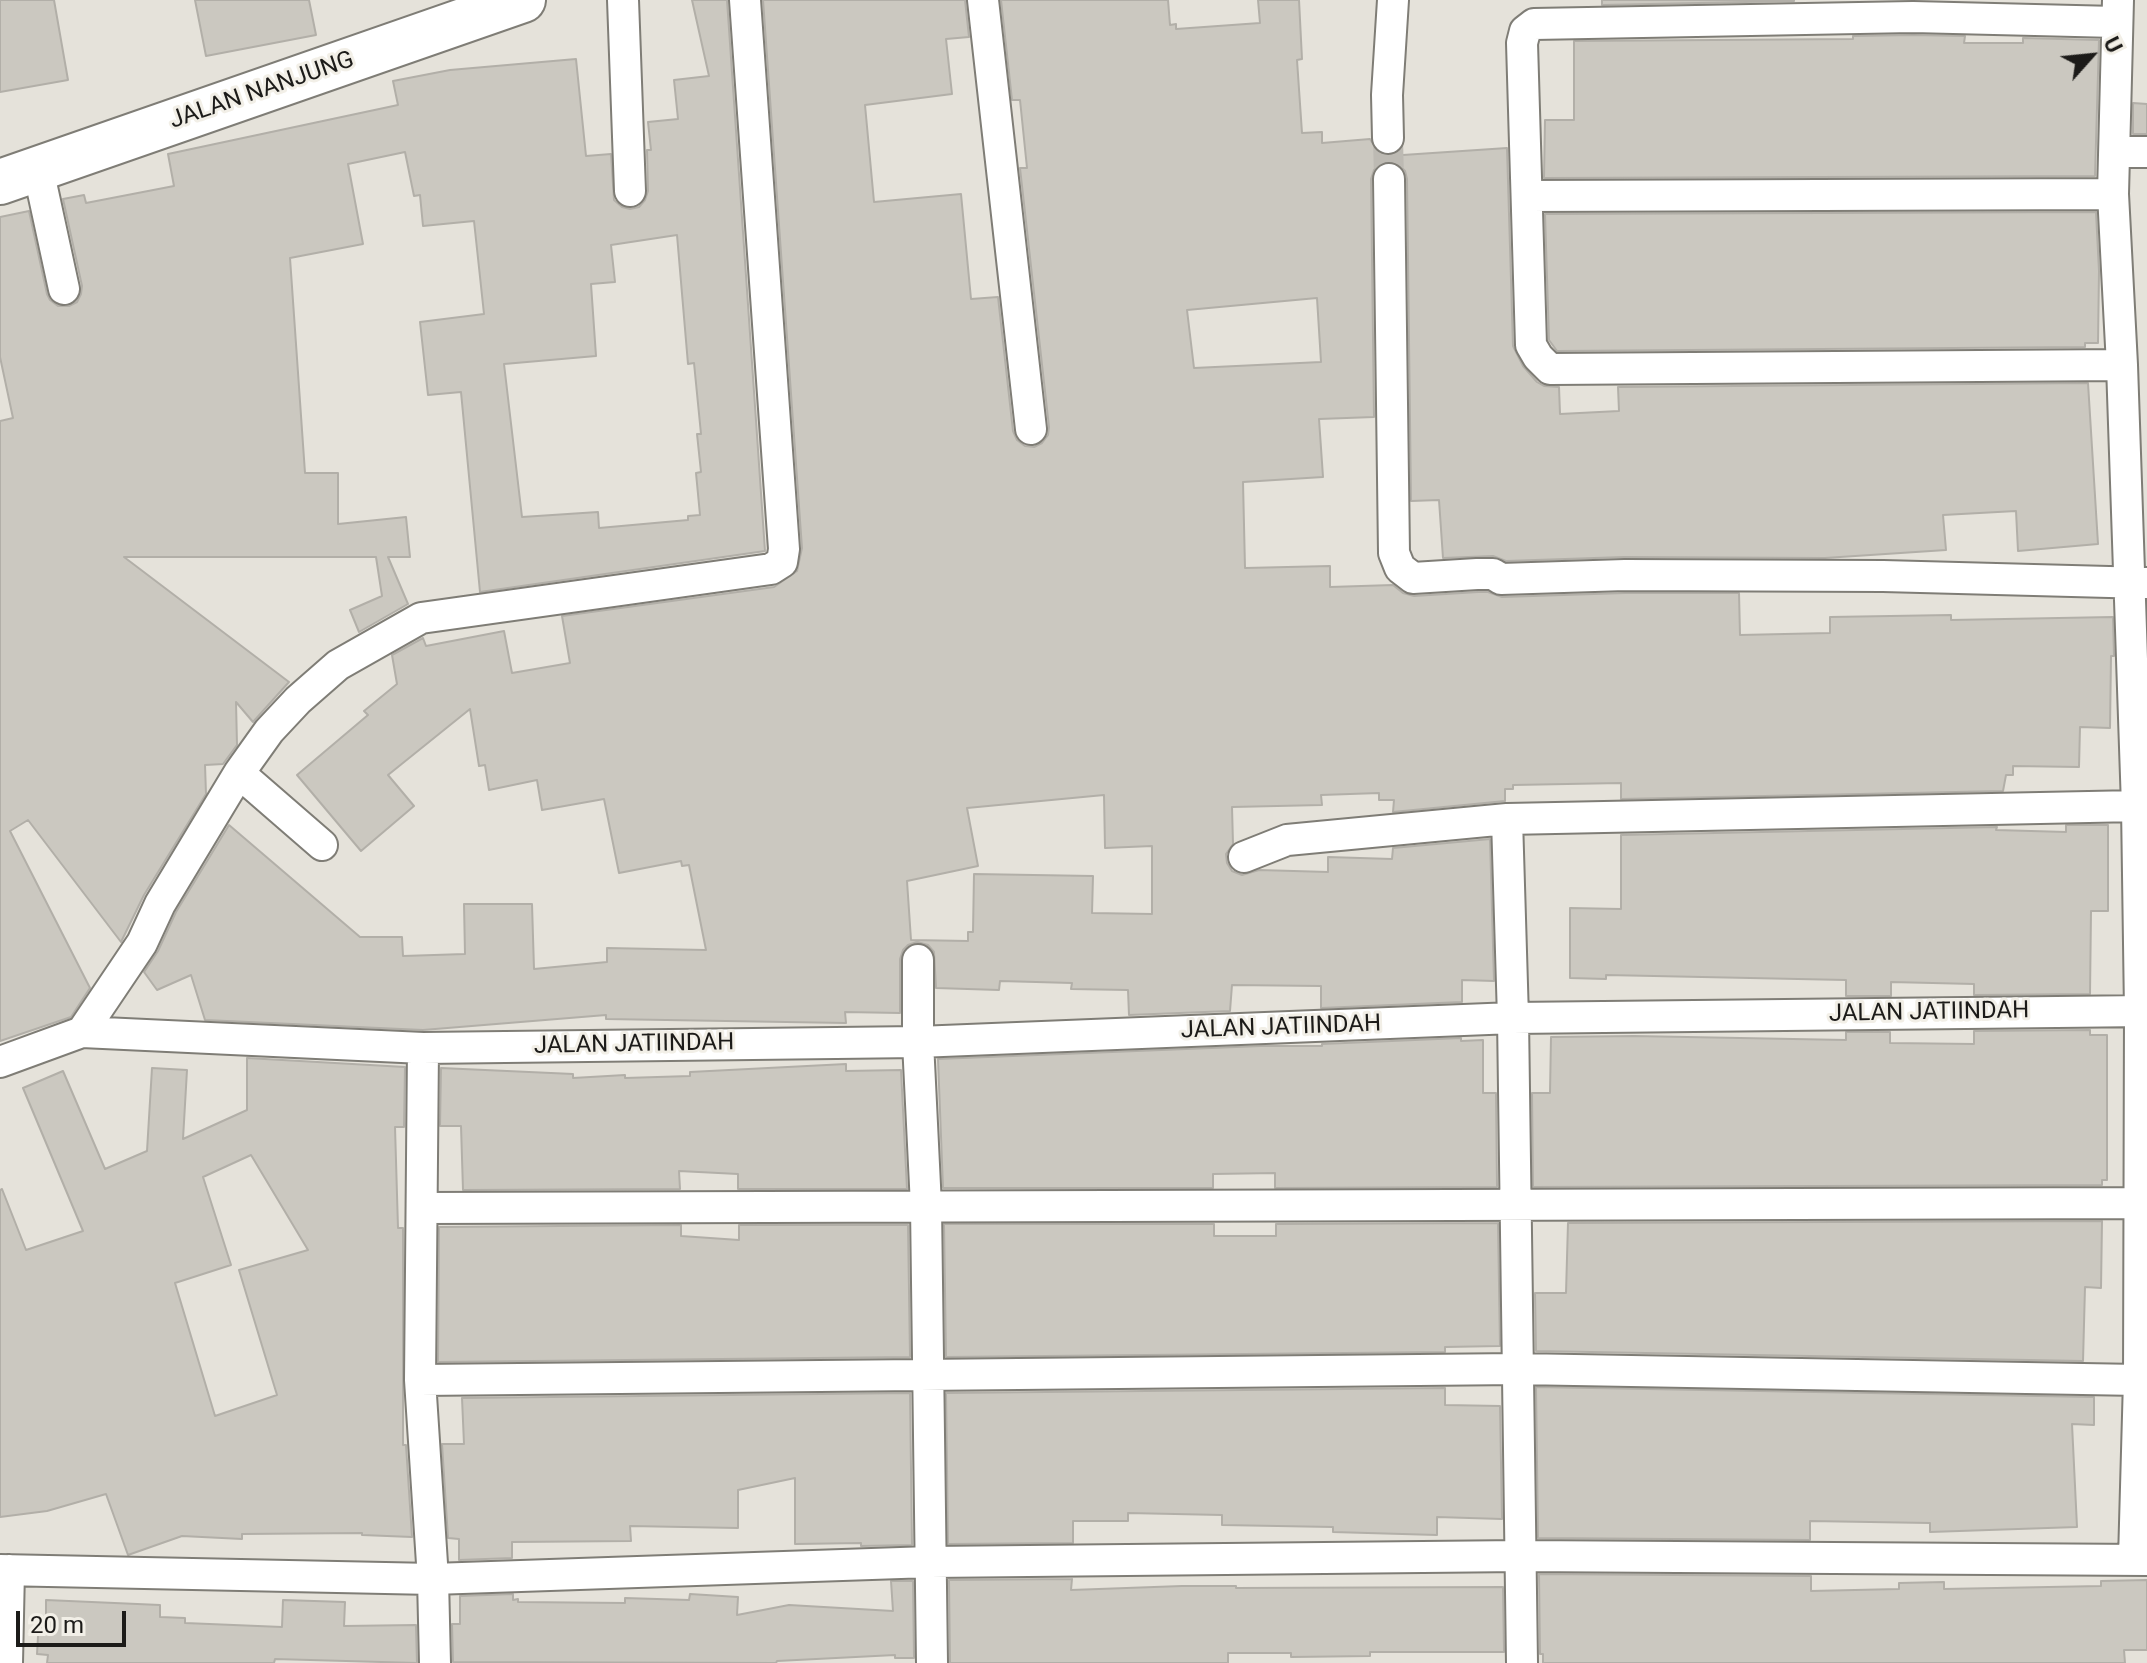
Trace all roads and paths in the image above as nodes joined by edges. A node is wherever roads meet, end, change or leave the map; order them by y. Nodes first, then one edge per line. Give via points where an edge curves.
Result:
1 (523, 0) edge
2 (623, 0) edge
3 (745, 0) edge
4 (983, 0) edge
5 (1393, 0) edge
6 (1914, 9) edge
7 (1693, 11) edge
8 (2117, 11) edge
9 (1388, 138) tunnel mouth
10 (2116, 152) junction
11 (2147, 152) edge
12 (19, 176) edge
13 (1389, 179) tunnel mouth
14 (630, 191) dead end
15 (2113, 194) junction
16 (1527, 196) junction
17 (64, 289) dead end
18 (2122, 365) junction
19 (1031, 429) dead end
20 (2138, 583) edge
21 (239, 773) junction
22 (2137, 806) junction
23 (1507, 819) junction
24 (322, 845) dead end
25 (1244, 857) dead end
26 (918, 960) dead end
27 (2144, 1011) edge
28 (1513, 1018) junction
29 (82, 1032) junction
30 (918, 1042) junction
31 (423, 1048) junction
32 (0, 1062) edge
33 (2139, 1203) junction
34 (1516, 1205) junction
35 (926, 1206) junction
36 (423, 1208) junction
37 (1518, 1369) junction
38 (928, 1374) junction
39 (420, 1380) junction
40 (2139, 1380) junction
41 (1521, 1556) junction
42 (2141, 1559) edge
43 (930, 1562) junction
44 (5, 1570) edge
45 (433, 1579) junction
46 (7, 1663) edge
47 (435, 1663) edge
48 (932, 1663) edge
49 (1522, 1663) edge

1 - 12 main road, JALAN NANJUNG
2 - 14 street
3 - 21 street via 782,562 771,569 421,618 338,665 269,731
4 - 19 street
5 - 9 street
6 - 7 street
6 - 8 street
7 - 16 street via 1534,24 1525,31
8 - 10 street
10 - 11 street
10 - 15 street
12 - 17 street
13 - 20 street via 1394,553 1400,568 1413,578 1883,576
15 - 16 street
15 - 18 street
16 - 18 street via 1531,345 1550,369
18 - 20 street
20 - 22 street
21 - 24 street
21 - 29 street via 142,943
22 - 23 street
22 - 27 street
23 - 25 street via 1287,840
23 - 28 street
26 - 30 street
27 - 28 street, JALAN JATIINDAH
27 - 33 street
28 - 30 street, JALAN JATIINDAH
28 - 34 street
29 - 31 street, JALAN JATIINDAH
29 - 32 street
30 - 31 street, JALAN JATIINDAH
30 - 35 street
31 - 36 street
33 - 34 street
33 - 40 street
34 - 35 street
34 - 37 street
35 - 36 street
35 - 38 street
36 - 39 street
37 - 38 street
37 - 40 street
37 - 41 street
38 - 39 street
38 - 43 street
39 - 45 street
40 - 42 street
41 - 42 street
41 - 43 street
41 - 49 street
43 - 45 street
43 - 48 street
44 - 45 street
44 - 46 street
45 - 47 street

